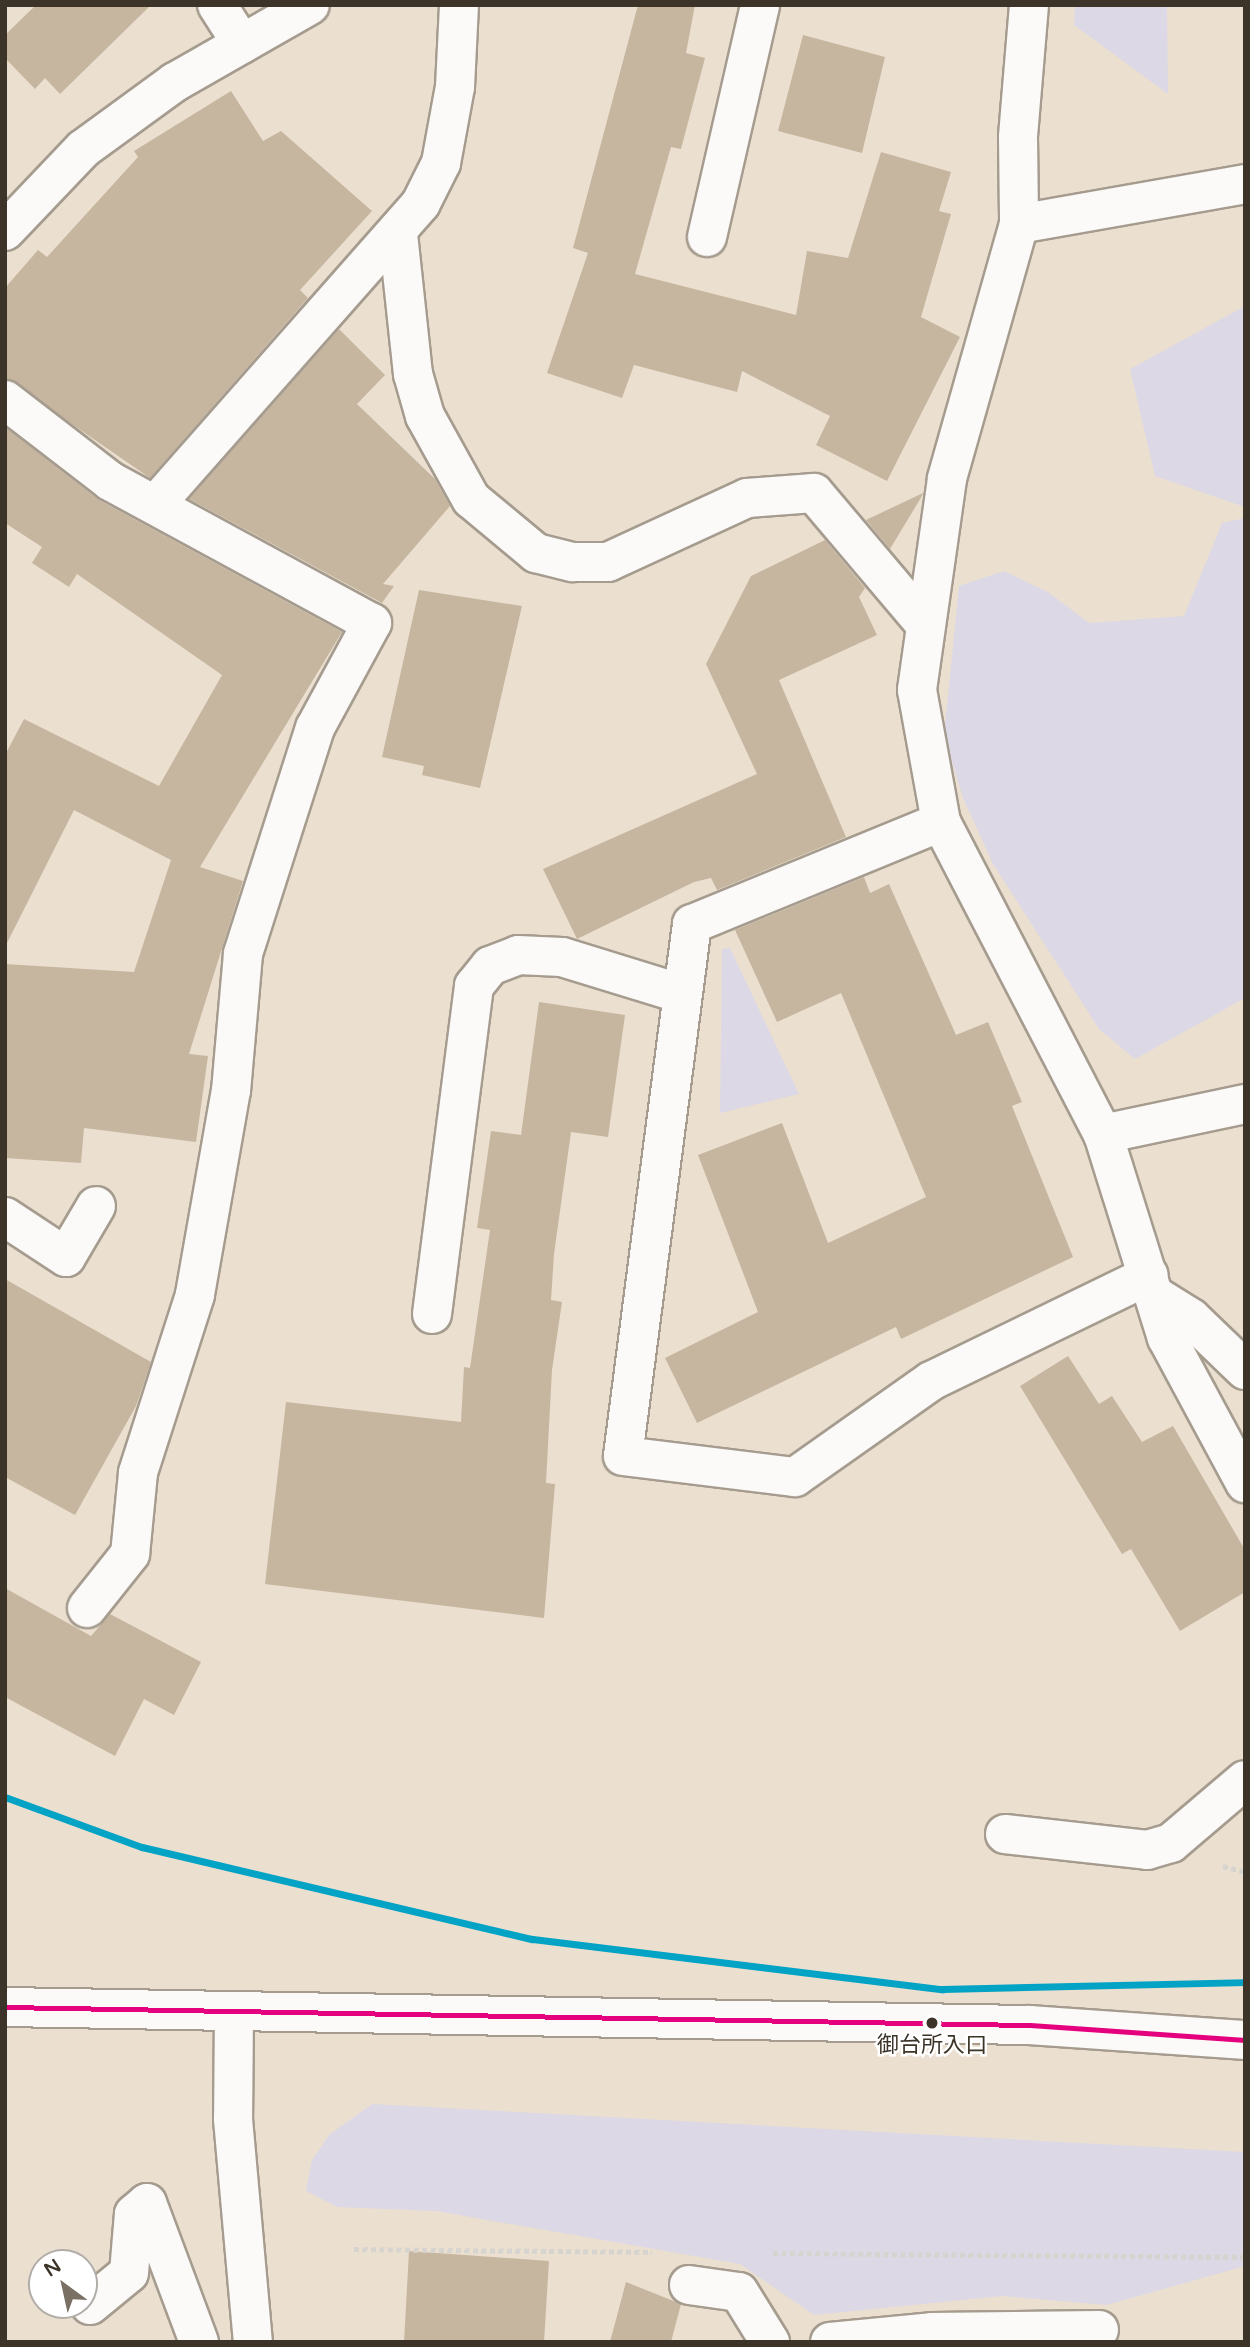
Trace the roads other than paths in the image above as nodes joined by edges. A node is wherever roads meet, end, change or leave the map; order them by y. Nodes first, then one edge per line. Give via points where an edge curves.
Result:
1 (217, 5) edge
2 (310, 5) edge
3 (459, 5) edge
4 (760, 5) edge
5 (1029, 5) edge
6 (242, 44) junction
7 (1245, 184) edge
8 (1019, 224) junction
9 (5, 232) edge
10 (398, 233) junction
11 (707, 237) dead end
12 (5, 400) edge
13 (155, 505) junction
14 (923, 622) junction
15 (941, 822) junction
16 (679, 993) junction
17 (1245, 1104) edge
18 (1104, 1134) junction
19 (96, 1206) dead end
20 (5, 1217) edge
21 (1152, 1285) junction
22 (432, 1314) dead end
23 (1245, 1370) edge
24 (1245, 1483) edge
25 (88, 1608) dead end
26 (1245, 1780) edge
27 (1005, 1834) dead end
28 (5, 2007) edge
29 (234, 2012) junction
30 (1245, 2040) edge
31 (689, 2285) dead end
32 (98, 2298) edge
33 (1099, 2330) dead end
34 (200, 2342) edge
35 (253, 2342) edge
36 (770, 2342) edge
37 (830, 2342) edge

1 - 6 street
2 - 6 street
3 - 10 street via 455,87 441,163
4 - 11 street
5 - 8 street via 1018,137
6 - 9 street via 175,82 83,149
7 - 8 street
8 - 14 street via 947,480
10 - 13 street
10 - 14 street via 414,374 425,416 471,499 536,553 573,562 608,562 747,498 814,493
12 - 13 street via 110,481
13 - 25 street via 372,623 315,728 243,954 231,1090 195,1295 138,1473 130,1554
14 - 15 street via 917,690
15 - 16 street via 692,924
15 - 18 street
16 - 21 street via 623,1456 794,1477 931,1381
16 - 22 street via 562,957 518,955 491,966 474,986
17 - 18 street
18 - 21 street
19 - 20 street via 66,1257
21 - 23 street
21 - 24 street via 1167,1338
26 - 27 street via 1171,1843 1147,1850
28 - 29 street
29 - 30 street via 1030,2025
29 - 35 street via 233,2119
31 - 36 street via 739,2292
32 - 34 street via 129,2273 134,2214 147,2203
33 - 37 street via 932,2332

